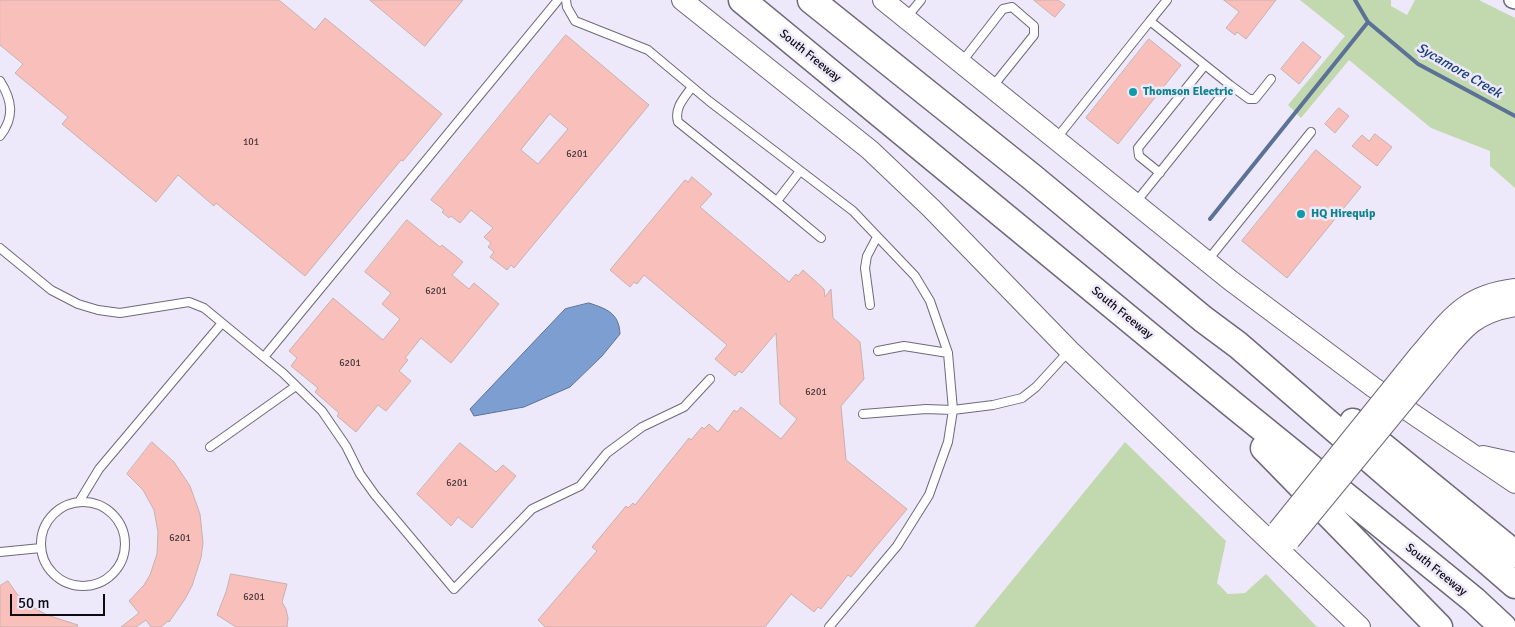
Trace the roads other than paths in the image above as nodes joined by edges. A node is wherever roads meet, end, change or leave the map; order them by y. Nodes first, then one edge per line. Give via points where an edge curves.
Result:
1 (558, 0) edge
2 (566, 0) edge
3 (682, 0) edge
4 (742, 0) edge
5 (811, 0) edge
6 (921, 0) edge
7 (1167, 0) edge
8 (886, 1) edge
9 (906, 18) junction
10 (1150, 21) junction
11 (961, 63) junction
12 (1205, 65) junction
13 (1271, 79) dead end
14 (0, 81) edge
15 (1230, 85) junction
16 (692, 87) junction
17 (992, 88) junction
18 (1311, 132) dead end
19 (0, 136) edge
20 (1056, 140) junction
21 (800, 171) junction
22 (1160, 173) junction
23 (777, 201) junction
24 (1134, 203) junction
25 (877, 237) junction
26 (821, 238) dead end
27 (1, 250) edge
28 (1206, 261) junction
29 (1515, 289) edge
30 (870, 305) dead end
31 (1515, 306) edge
32 (222, 323) junction
33 (1238, 345) junction
34 (1070, 350) junction
35 (878, 351) dead end
36 (948, 353) junction
37 (264, 357) junction
38 (1426, 361) junction
39 (710, 379) dead end
40 (296, 386) junction
41 (1231, 403) junction
42 (953, 410) junction
43 (863, 414) dead end
44 (210, 446) dead end
45 (1466, 451) junction
46 (1515, 463) edge
47 (1515, 483) edge
48 (79, 502) junction
49 (1279, 541) junction
50 (41, 548) junction
51 (0, 552) edge
52 (1515, 554) edge
53 (1515, 585) edge
54 (829, 627) edge
55 (1360, 627) edge
56 (1438, 627) edge
57 (1503, 627) edge

1 - 37 lane
2 - 16 lane via 575,21 648,50
3 - 34 main road via 870,150
4 - 41 highway, South Freeway
5 - 33 highway
6 - 9 lane
7 - 10 lane
8 - 9 main road
9 - 11 main road
10 - 12 lane
10 - 20 lane
11 - 17 main road
11 - 17 lane via 1003,9 1012,7 1034,26 1034,35
12 - 15 lane
12 - 22 lane via 1138,148 1139,156
13 - 15 lane via 1255,99 1249,99
14 - 19 lane via 7,92 11,112
15 - 22 lane
16 - 21 lane
16 - 23 lane via 678,106 678,122
17 - 20 main road
18 - 28 lane
20 - 24 main road
21 - 23 lane
21 - 25 lane via 853,211
22 - 24 lane
23 - 26 lane
24 - 28 main road
25 - 30 lane via 865,268
25 - 36 lane via 915,276 930,301
27 - 32 lane via 51,290 78,304 120,313 189,302 204,308
28 - 45 main road via 1372,388
29 - 38 main road via 1489,294 1468,303 1448,321
31 - 38 main road via 1488,313 1472,322
32 - 37 lane
32 - 48 lane via 99,469
33 - 52 highway via 1266,351
33 - 53 highway
34 - 42 lane via 1022,398
34 - 49 main road
35 - 36 lane via 904,346
36 - 42 lane
37 - 40 lane
38 - 49 main road, bridge
39 - 40 lane via 684,407 642,427 607,453 580,486 532,509 454,589 370,488 322,412
40 - 44 lane
41 - 56 highway via 1248,432
41 - 57 highway, South Freeway
42 - 43 lane
42 - 54 lane via 948,442 929,495 897,546
45 - 46 main road
45 - 47 main road
48 - 50 lane via 55,512 47,522
48 - 50 lane via 94,503 117,519 125,546 115,572 91,586 63,582 44,562
49 - 55 main road
50 - 51 lane

